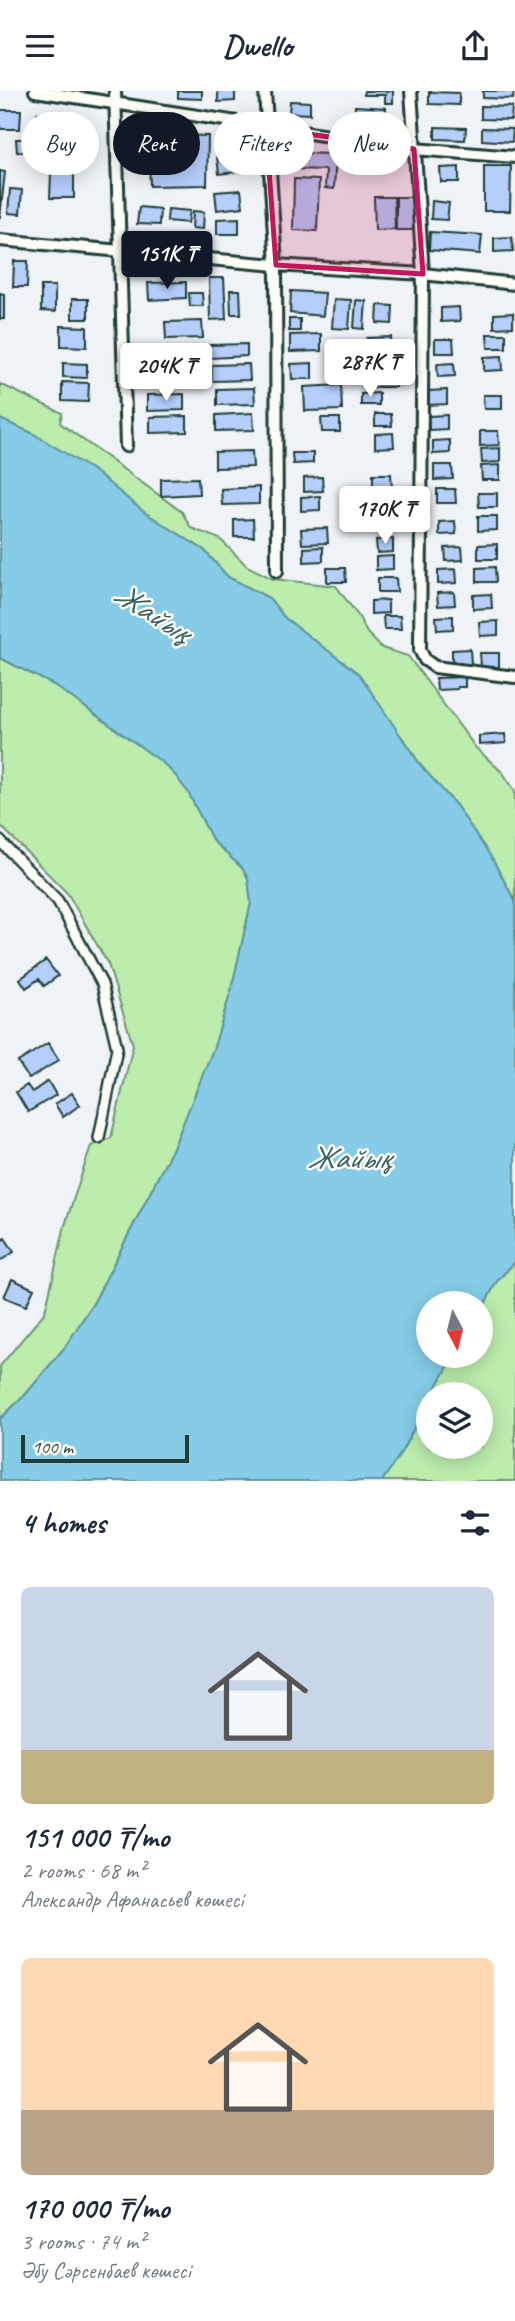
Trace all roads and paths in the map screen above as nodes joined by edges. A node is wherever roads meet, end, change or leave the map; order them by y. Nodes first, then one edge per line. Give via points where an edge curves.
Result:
1 (35, 91) edge
2 (265, 91) edge
3 (411, 91) edge
4 (115, 96) edge
5 (266, 112) edge
6 (214, 117) edge
7 (314, 135) edge
8 (414, 149) junction
9 (515, 156) edge
10 (269, 175) edge
11 (0, 240) edge
12 (121, 251) junction
13 (276, 265) junction
14 (423, 274) junction
15 (515, 284) edge
16 (126, 446) dead end
17 (277, 571) dead end
18 (515, 677) edge
19 (0, 841) edge
20 (99, 1138) dead end

1 - 4 street
2 - 5 street
3 - 8 street
4 - 6 street
4 - 12 street
7 - 8 street
8 - 9 street
8 - 14 street
10 - 13 street
11 - 12 street
12 - 13 street
12 - 16 street
13 - 14 street
13 - 17 street
14 - 15 street
14 - 18 street via 420,650 435,667
19 - 20 street via 58,901 102,984 117,1048

